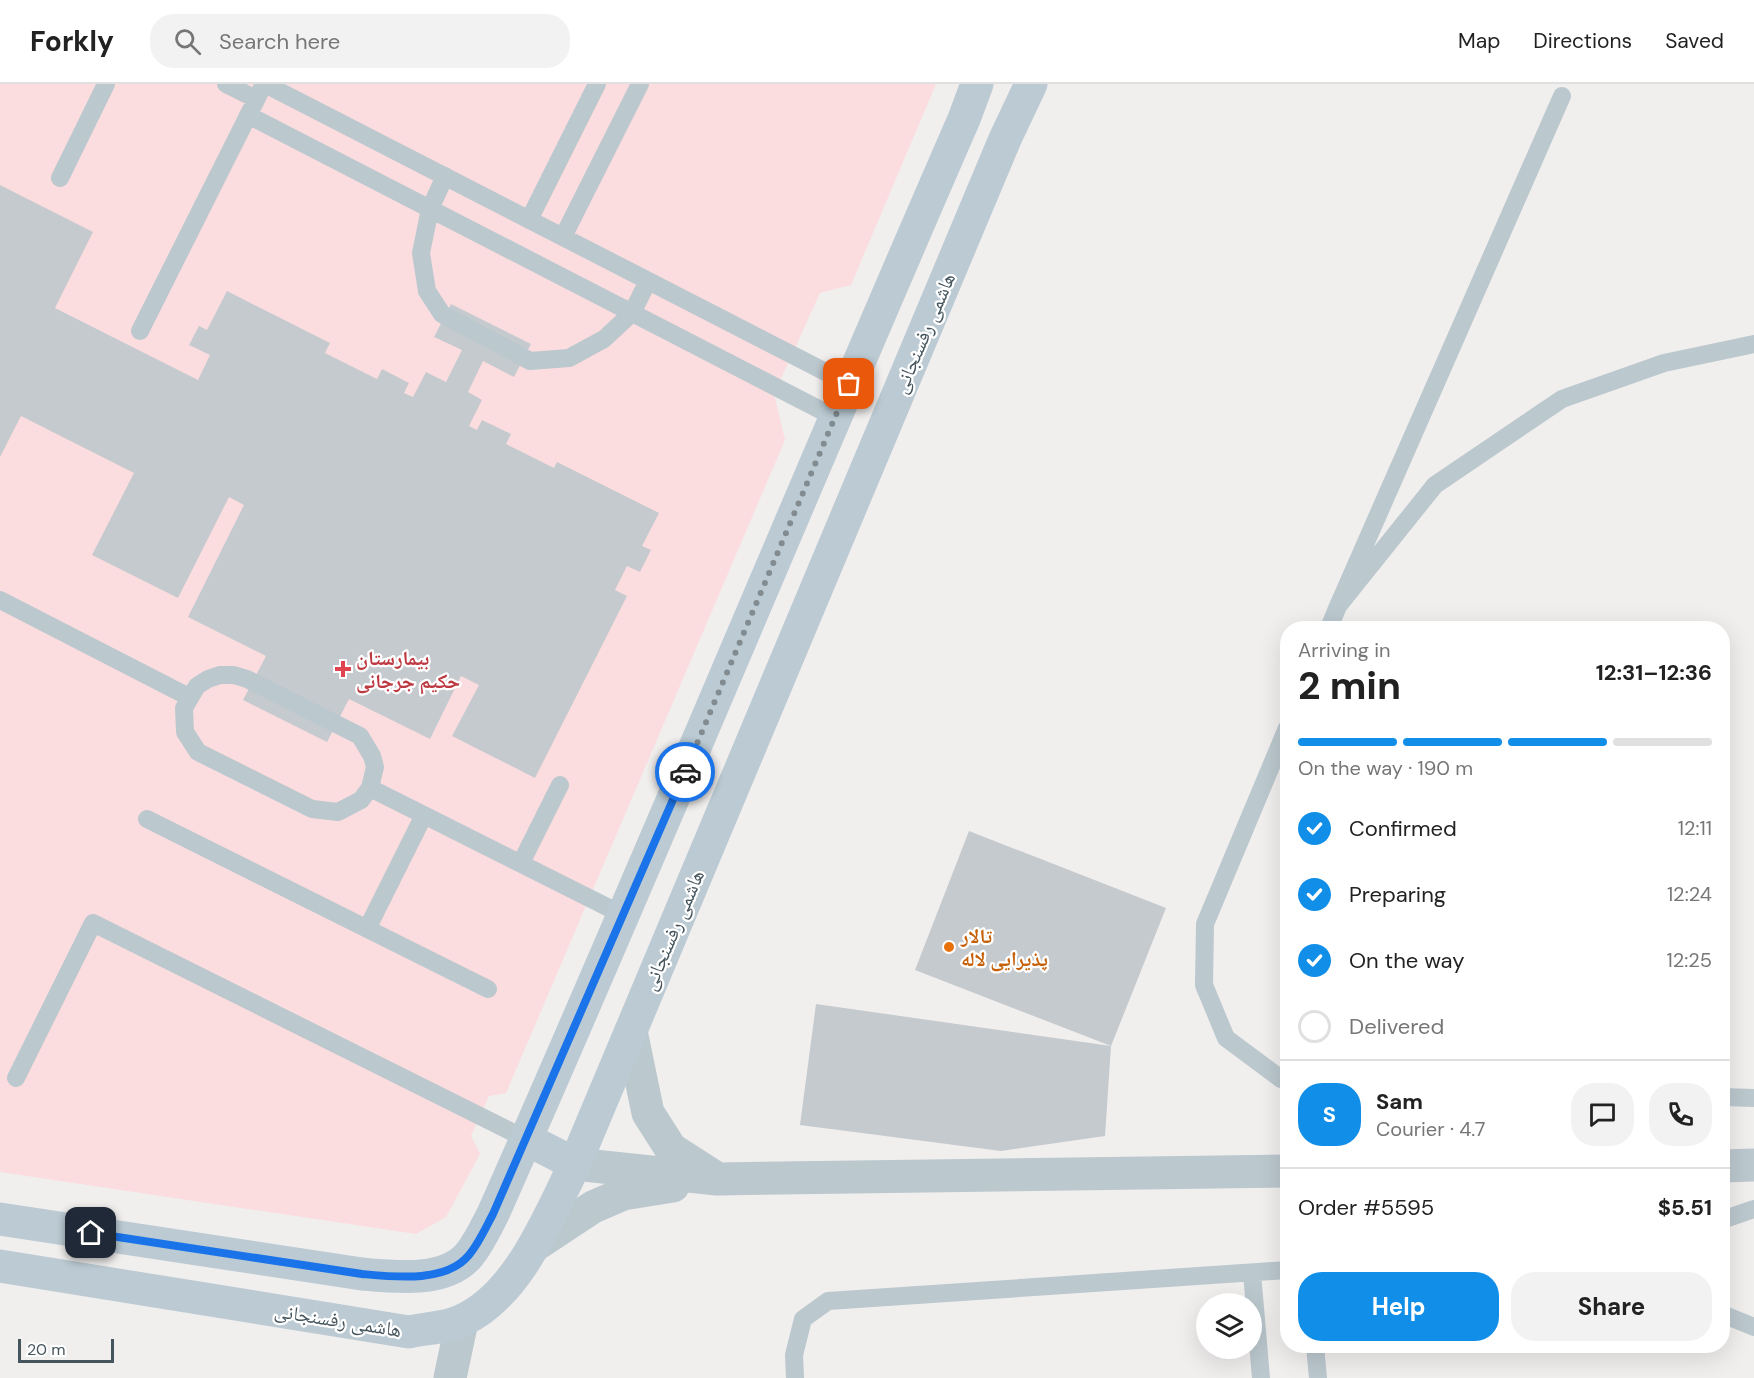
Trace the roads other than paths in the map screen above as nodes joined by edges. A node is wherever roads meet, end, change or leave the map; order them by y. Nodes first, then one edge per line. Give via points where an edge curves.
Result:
1 (106, 84) edge
2 (226, 84) edge
3 (597, 84) edge
4 (640, 84) edge
5 (976, 84) edge
6 (1031, 84) edge
7 (259, 96) edge
8 (1563, 96) dead end
9 (445, 176) junction
10 (60, 178) dead end
11 (430, 209) junction
12 (529, 220) junction
13 (563, 237) junction
14 (648, 281) junction
15 (632, 313) junction
16 (140, 331) dead end
17 (1754, 344) edge
18 (849, 384) junction
19 (834, 417) junction
20 (0, 600) edge
21 (1338, 606) junction
22 (1332, 621) edge
23 (189, 697) junction
24 (1280, 745) edge
25 (560, 785) dead end
26 (370, 788) junction
27 (424, 815) junction
28 (147, 819) dead end
29 (521, 863) junction
30 (625, 916) junction
31 (367, 928) junction
32 (488, 989) dead end
33 (631, 1031) junction
34 (16, 1078) dead end
35 (1280, 1078) edge
36 (1730, 1097) edge
37 (1754, 1098) edge
38 (526, 1139) junction
39 (575, 1164) junction
40 (1754, 1165) edge
41 (1730, 1166) edge
42 (1280, 1171) edge
43 (717, 1179) junction
44 (1754, 1209) edge
45 (1730, 1217) edge
46 (0, 1219) edge
47 (534, 1246) junction
48 (0, 1266) edge
49 (1280, 1271) edge
50 (1252, 1273) junction
51 (1730, 1317) edge
52 (462, 1321) junction
53 (1754, 1327) edge
54 (1316, 1353) edge
55 (450, 1378) edge
56 (795, 1378) edge
57 (1260, 1378) edge
58 (1318, 1378) edge

1 - 10 lane
2 - 7 lane
3 - 12 lane
4 - 13 lane
5 - 18 main road
6 - 33 main road, هاشمی رفسنجانی
7 - 9 lane
7 - 11 lane
7 - 16 lane
8 - 21 lane
9 - 11 lane
9 - 12 lane
11 - 15 lane
11 - 15 lane via 421,253 427,291 442,314 530,361 569,358 604,339
12 - 13 lane
13 - 14 lane
14 - 15 lane
14 - 18 lane
15 - 19 lane
17 - 21 lane via 1664,363 1562,399 1435,485
18 - 19 main road
19 - 30 main road
20 - 23 lane
21 - 22 lane
23 - 26 lane via 208,679 234,675 351,729 372,756 375,767
23 - 26 lane via 183,720 185,732 198,752 208,758 324,812 350,808
24 - 35 lane via 1205,924 1204,975 1204,985 1226,1038
25 - 29 lane
26 - 27 lane
27 - 29 lane
27 - 31 lane
28 - 31 lane
29 - 30 lane
30 - 38 main road
31 - 32 lane
33 - 39 main road, هاشمی رفسنجانی
33 - 43 street via 648,1113 671,1149
34 - 38 lane via 93,923
36 - 37 lane
38 - 39 main road
38 - 46 main road via 493,1214 469,1256 448,1270 405,1278
39 - 43 street
39 - 47 main road, هاشمی رفسنجانی
40 - 41 street
42 - 43 street
43 - 47 street via 623,1194 593,1207
44 - 45 lane
47 - 52 main road, هاشمی رفسنجانی via 497,1297
48 - 52 main road, هاشمی رفسنجانی via 409,1332
49 - 50 lane
50 - 56 lane via 828,1301 803,1319 794,1355
50 - 57 lane
51 - 53 lane
52 - 55 street
54 - 58 lane

